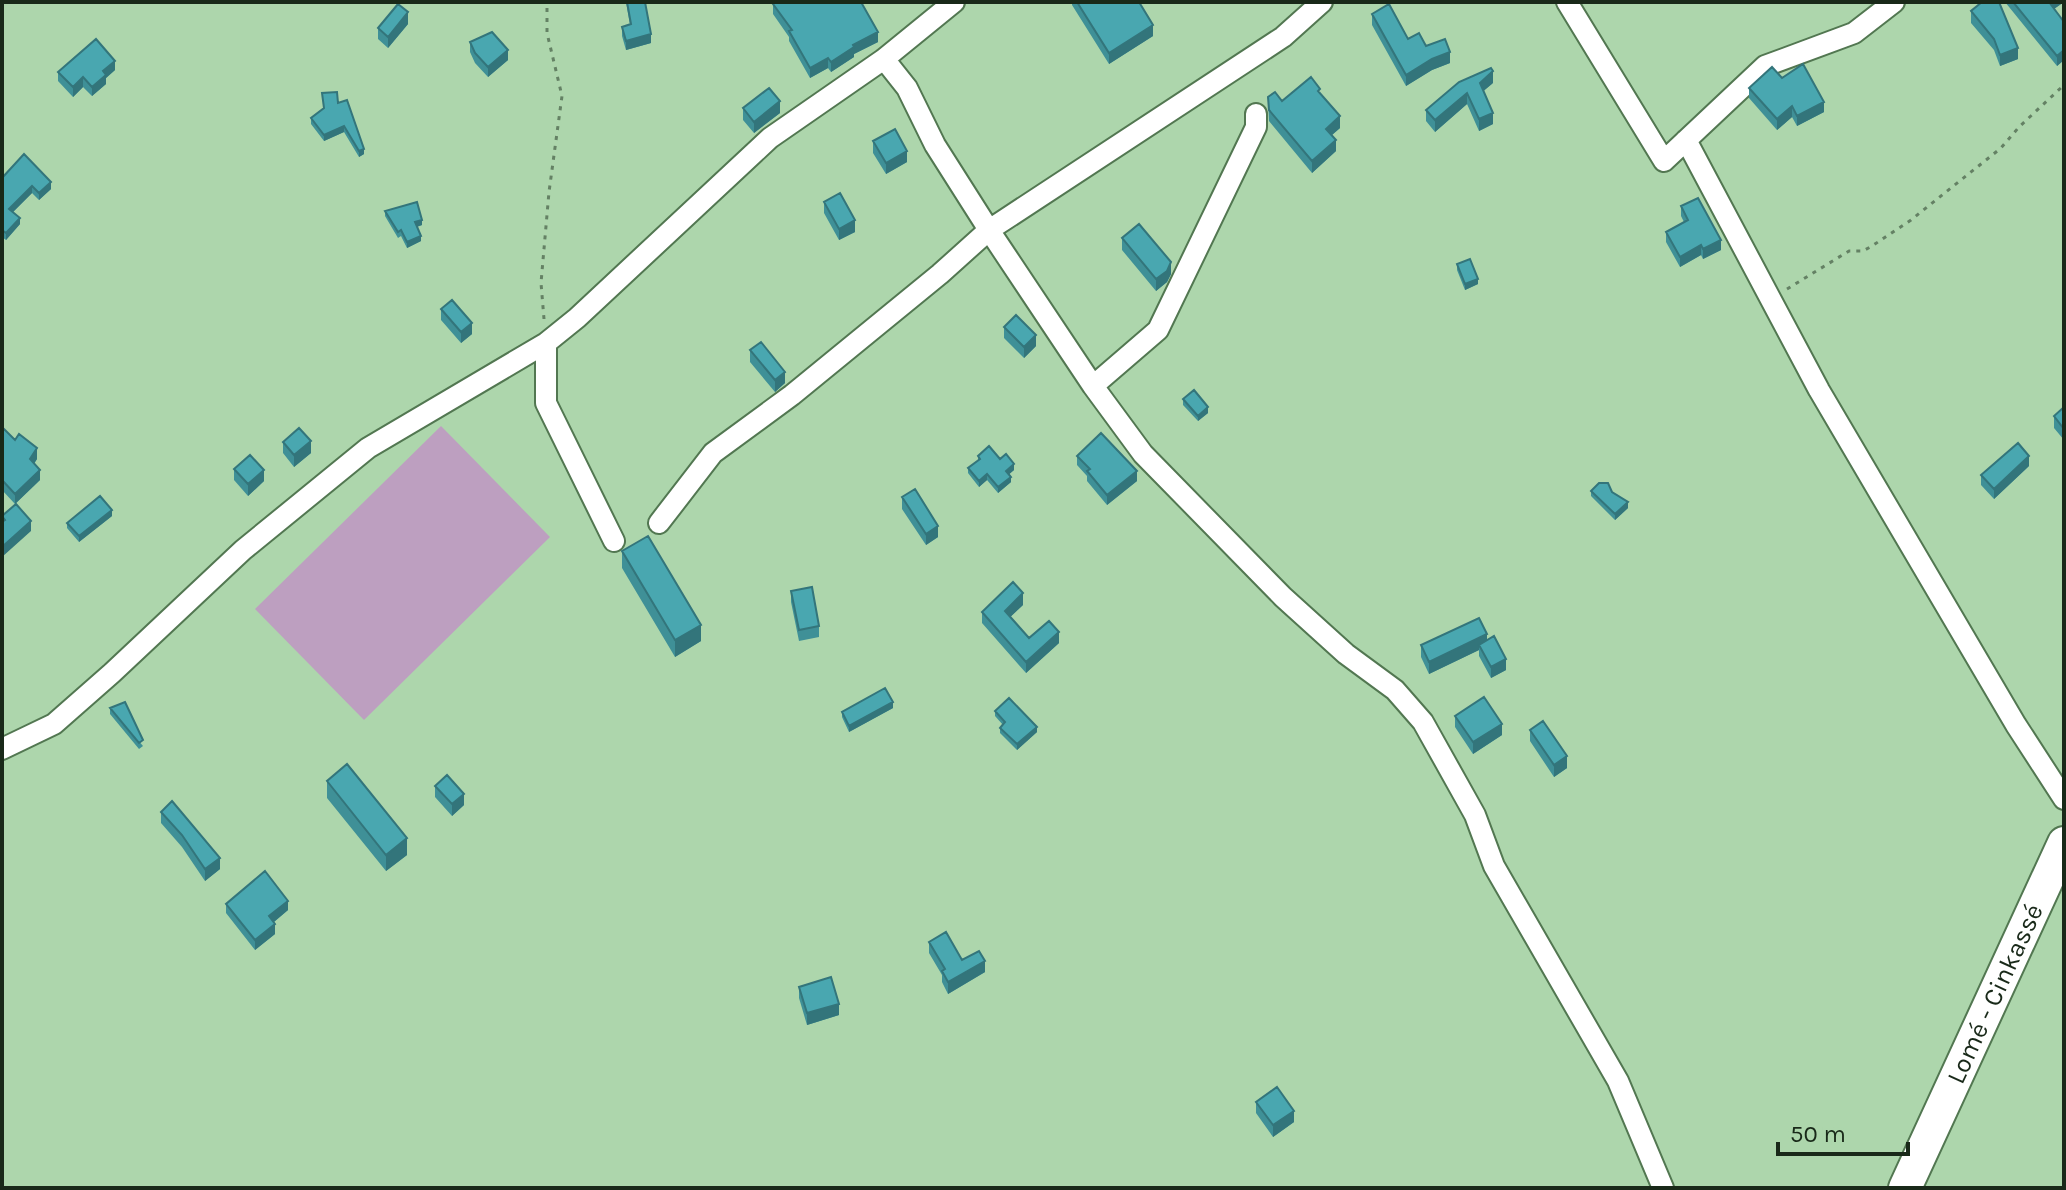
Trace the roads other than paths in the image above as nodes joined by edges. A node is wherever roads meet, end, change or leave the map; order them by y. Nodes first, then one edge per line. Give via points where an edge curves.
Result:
1 (954, 2) edge
2 (1322, 2) edge
3 (1567, 2) edge
4 (1894, 2) edge
5 (884, 59) junction
6 (1256, 114) dead end
7 (1686, 140) junction
8 (989, 230) junction
9 (546, 343) junction
10 (1093, 386) junction
11 (659, 523) dead end
12 (614, 541) dead end
13 (2, 749) edge
14 (2064, 799) edge
15 (2064, 843) edge
16 (1663, 1188) edge
17 (1905, 1188) edge

1 - 5 street
2 - 8 street via 1283,37
3 - 7 street via 1664,161
4 - 7 street via 1854,33 1765,66
5 - 8 street via 907,88 935,145
5 - 9 street via 770,138
6 - 10 street via 1256,127 1158,330
7 - 14 street via 1819,390
8 - 10 street
8 - 11 street via 792,395 713,453
9 - 12 street via 546,403
9 - 13 street via 368,448 243,550 54,724
10 - 16 street via 1143,454 1214,527 1346,654 1395,690 1423,722 1475,815 1494,866 1618,1081
15 - 17 highway, Lomé - Cinkassé

